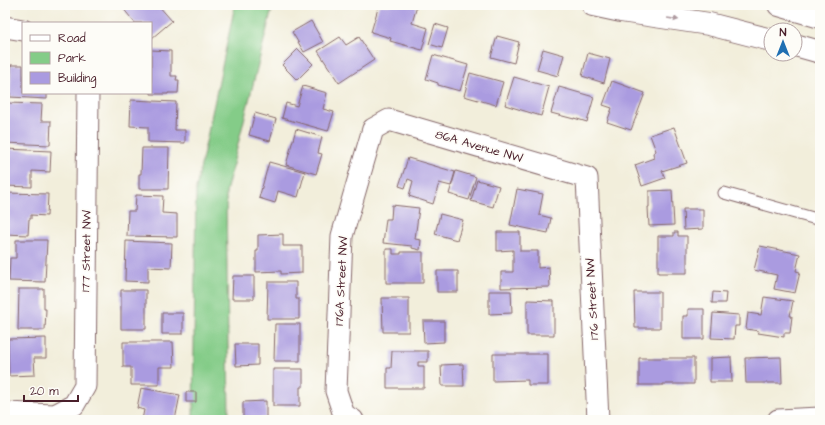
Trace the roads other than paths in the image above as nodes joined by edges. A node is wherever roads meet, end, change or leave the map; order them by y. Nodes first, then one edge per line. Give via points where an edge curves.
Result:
1 (593, 5) edge
2 (779, 5) edge
3 (820, 17) edge
4 (5, 27) edge
5 (22, 30) edge
6 (763, 38) edge
7 (803, 47) edge
8 (820, 52) edge
9 (88, 94) edge
10 (373, 128) joint
11 (587, 178) joint
12 (724, 193) dead end
13 (820, 220) edge
14 (5, 412) edge
15 (820, 418) edge
16 (354, 420) edge
17 (598, 420) edge
18 (778, 420) edge

1 -> 6 main road via 709,24
2 - 3 main road
4 - 5 street
7 - 8 main road
9 - 14 street, 177 Street NW via 85,386 74,405 55,414
10 - 11 street, 86A Avenue NW via 389,120
10 - 16 street, 176A Street NW via 342,236 336,391 344,415
11 - 17 street, 176 Street NW
12 - 13 lane
15 - 18 street

